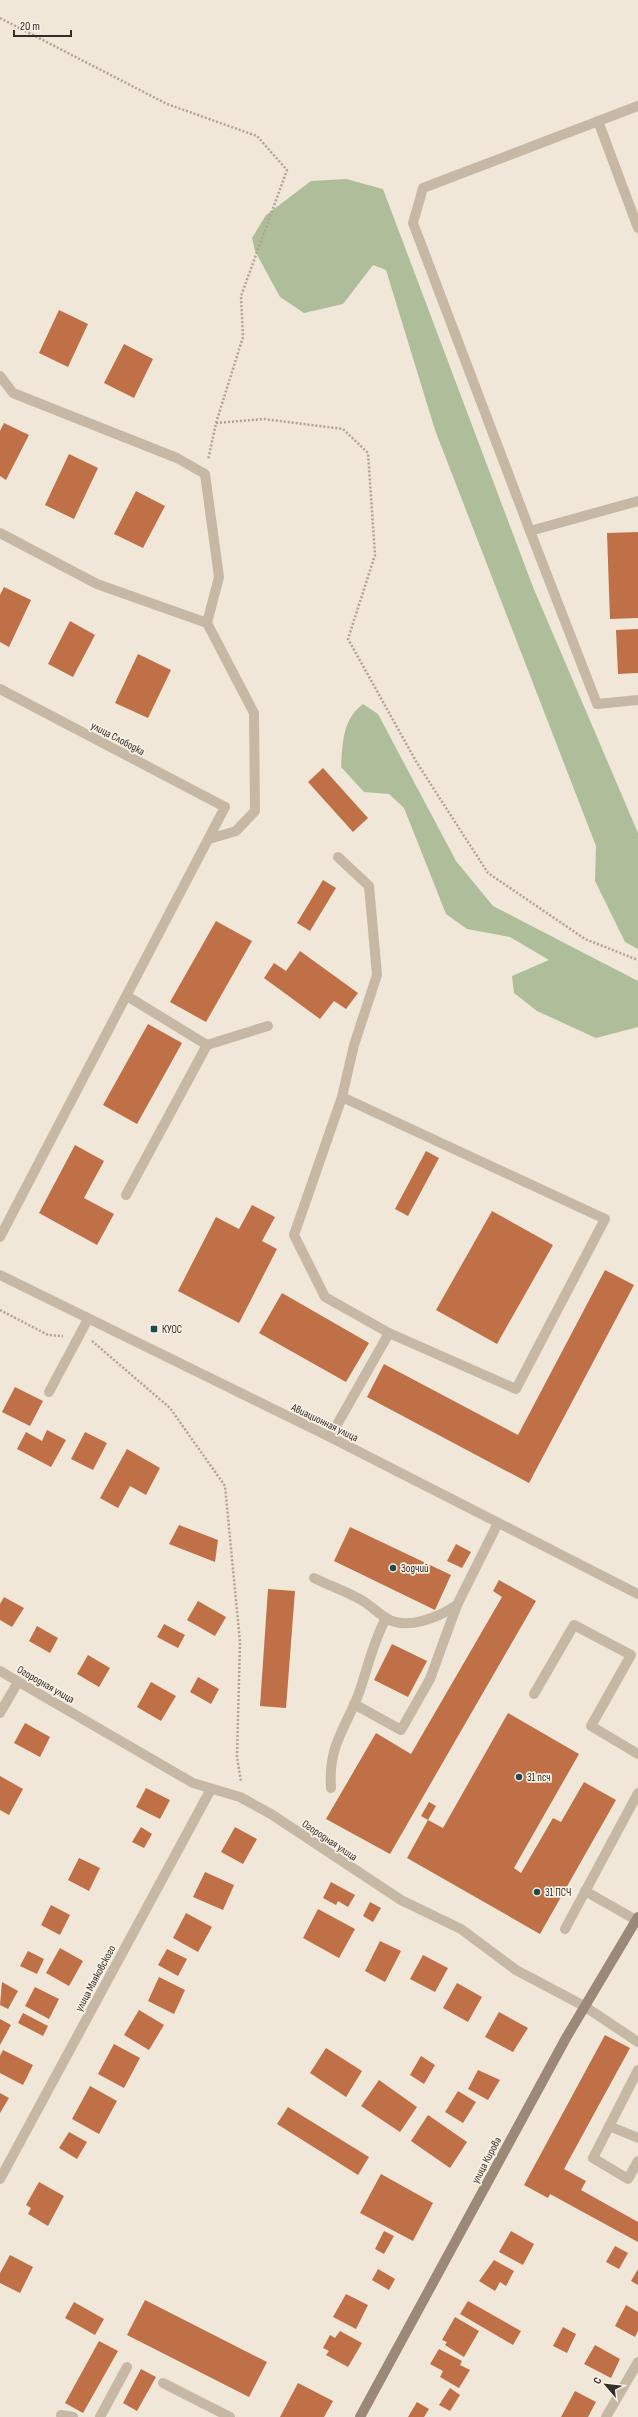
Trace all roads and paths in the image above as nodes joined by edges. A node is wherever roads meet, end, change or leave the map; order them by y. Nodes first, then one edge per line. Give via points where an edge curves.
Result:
1 (0, 18) edge
2 (638, 106) edge
3 (598, 121) junction
4 (638, 228) edge
5 (0, 376) edge
6 (216, 423) junction
7 (205, 474) junction
8 (638, 501) edge
9 (530, 531) junction
10 (0, 533) edge
11 (207, 623) junction
12 (0, 690) edge
13 (638, 700) edge
14 (209, 839) junction
15 (338, 857) dead end
16 (638, 960) edge
17 (126, 996) junction
18 (268, 1026) dead end
19 (207, 1045) junction
20 (342, 1097) junction
21 (126, 1195) dead end
22 (0, 1237) edge
23 (0, 1275) edge
24 (0, 1310) edge
25 (88, 1319) junction
26 (81, 1332) junction
27 (389, 1333) junction
28 (49, 1392) dead end
29 (330, 1437) junction
30 (498, 1523) junction
31 (314, 1578) dead end
32 (638, 1594) edge
33 (457, 1605) junction
34 (386, 1618) junction
35 (0, 1671) edge
36 (18, 1682) junction
37 (534, 1694) dead end
38 (354, 1704) junction
39 (0, 1713) edge
40 (638, 1754) edge
41 (331, 1788) dead end
42 (211, 1789) junction
43 (638, 1793) edge
44 (252, 1804) junction
45 (585, 1891) junction
46 (637, 1918) edge
47 (564, 1929) dead end
48 (584, 2006) junction
49 (638, 2042) edge
50 (638, 2070) edge
51 (609, 2126) junction
52 (638, 2138) edge
53 (638, 2161) edge
54 (0, 2179) edge
55 (638, 2362) edge
56 (127, 2367) dead end
57 (163, 2383) dead end
58 (61, 2415) dead end
59 (73, 2417) edge
60 (100, 2417) edge
61 (230, 2417) edge
62 (360, 2417) edge
63 (606, 2417) edge

1 - 6 path via 167,104 257,136 287,170 241,296 242,337
2 - 3 street
3 - 4 street
3 - 9 street via 423,188 413,223
5 - 7 street via 14,393 177,458
6 - 7 path
6 - 16 path via 264,419 343,429 368,454 375,555 348,640 417,763 488,873 585,939
7 - 11 street via 219,577
8 - 9 street
9 - 13 street via 597,704
10 - 11 street via 97,584
11 - 14 street via 254,713 255,811 236,830
12 - 14 street, улица Слободка via 225,807
14 - 17 street
15 - 20 street via 369,886 377,975 354,1045
17 - 19 street
17 - 22 street
18 - 19 street
19 - 21 street
20 - 27 street via 294,1235 325,1297
20 - 27 street via 605,1219 516,1389
23 - 25 street, Авиационная улица
24 - 26 path via 48,1335 58,1337
25 - 26 street
25 - 29 street, Авиационная улица
26 - 28 street
26 - 44 path via 170,1408 225,1486 240,1642 237,1757 242,1784
27 - 29 street
29 - 30 street, Авиационная улица
30 - 32 street, Авиационная улица
30 - 33 street
31 - 34 street via 363,1601
33 - 34 street via 442,1615 419,1622
33 - 38 street via 430,1679 401,1730
34 - 38 street via 374,1643
35 - 36 street, Огородная улица
36 - 39 street
36 - 42 street, Огородная улица via 193,1783
37 - 40 street via 574,1625 631,1655 591,1726
38 - 41 street via 337,1739 330,1772
42 - 44 street, Огородная улица via 240,1797
42 - 54 street, улица Маяковского
43 - 45 street
44 - 48 street, Огородная улица via 401,1900 461,1929 516,1970
45 - 46 street
45 - 47 street
46 - 48 main road, улица Кирова
48 - 49 street, Огородная улица
48 - 62 main road, улица Кирова
50 - 51 street
51 - 52 street
51 - 53 street via 593,2158 628,2179
55 - 63 street
56 - 60 street
57 - 61 street
58 - 59 street

